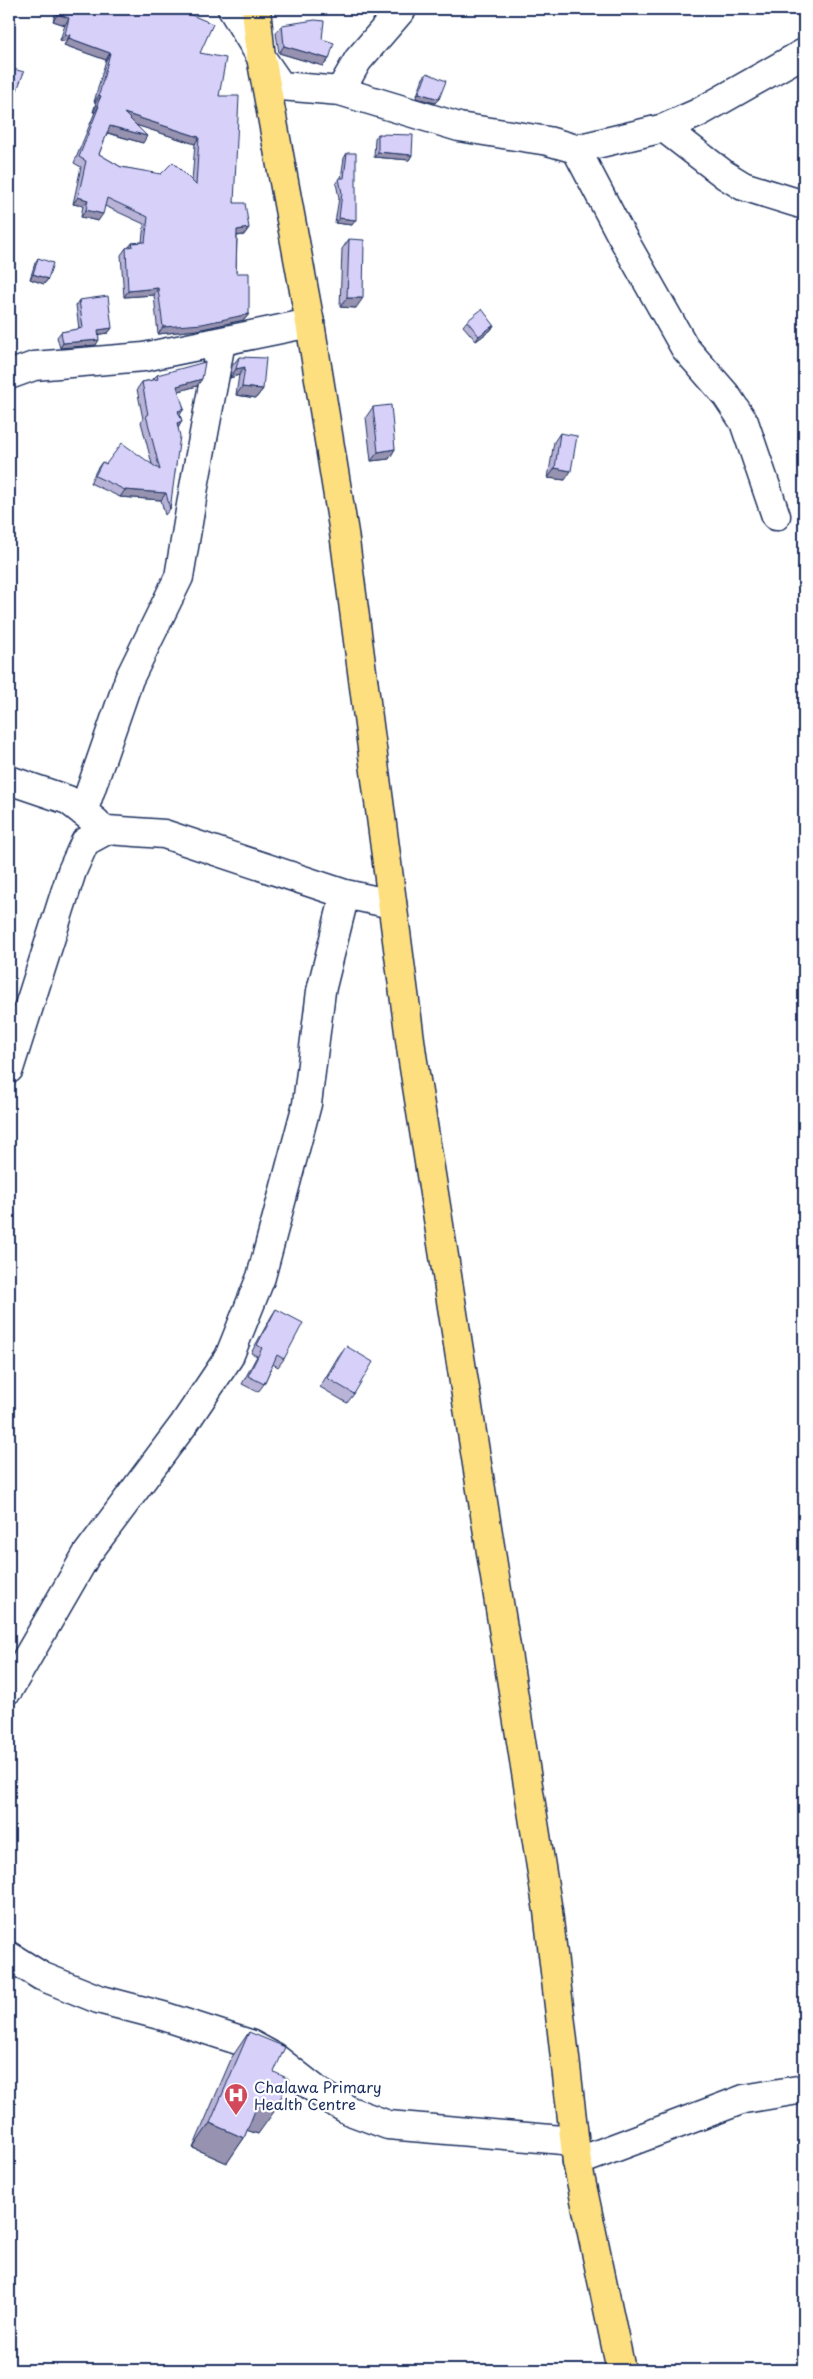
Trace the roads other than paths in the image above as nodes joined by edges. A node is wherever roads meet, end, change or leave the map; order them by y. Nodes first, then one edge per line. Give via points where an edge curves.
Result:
1 (232, 9) edge
2 (256, 9) edge
3 (402, 9) edge
4 (804, 53) edge
5 (260, 57) junction
6 (340, 91) junction
7 (664, 128) junction
8 (576, 149) junction
9 (804, 205) edge
10 (310, 324) junction
11 (221, 342) junction
12 (9, 375) edge
13 (776, 516) dead end
14 (9, 780) edge
15 (83, 812) junction
16 (107, 830) junction
17 (345, 894) junction
18 (392, 904) junction
19 (9, 1069) edge
20 (9, 1689) edge
21 (9, 1956) edge
22 (804, 2089) edge
23 (575, 2152) junction
24 (621, 2370) edge

1 - 5 street
2 - 5 main road
3 - 6 street via 358,60
4 - 7 street via 698,113
5 - 6 street via 281,86
5 - 10 main road
6 - 8 street via 459,127 548,141
7 - 8 street
7 - 9 street via 743,186
8 - 13 street via 686,348 744,422
10 - 11 street
10 - 18 main road via 344,534
11 - 12 street via 144,357 34,366
11 - 15 street via 180,577 129,679
14 - 15 street via 68,800
15 - 16 street
16 - 17 street via 164,834
16 - 19 street via 86,842 72,871
17 - 18 street
17 - 20 street via 321,991 307,1104 261,1277 229,1358 87,1554
18 - 23 main road via 413,1065 548,1911
21 - 23 street via 41,1976 98,1999 250,2044 274,2057 324,2096 350,2111 388,2125
22 - 23 street via 744,2099
23 - 24 main road

